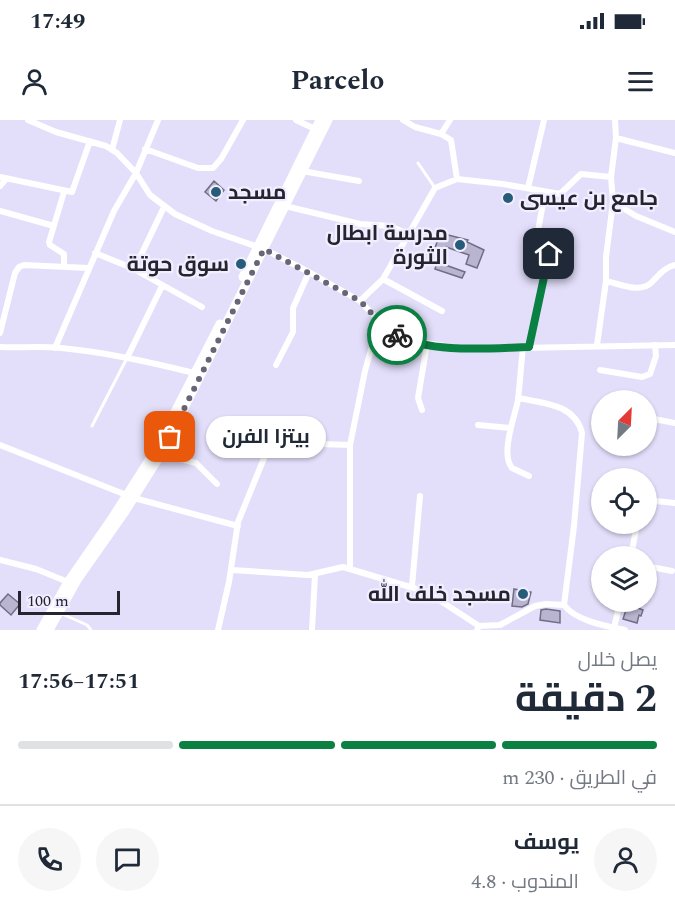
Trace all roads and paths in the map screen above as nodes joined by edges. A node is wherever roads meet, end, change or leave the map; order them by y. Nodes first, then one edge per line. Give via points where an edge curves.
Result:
1 (28, 120) edge
2 (120, 120) edge
3 (158, 120) edge
4 (243, 120) edge
5 (296, 120) edge
6 (328, 120) edge
7 (403, 120) edge
8 (450, 120) edge
9 (544, 120) edge
10 (615, 120) edge
11 (318, 125) edge
12 (441, 134) junction
13 (616, 138) junction
14 (90, 141) junction
15 (145, 149) junction
16 (112, 150) junction
17 (675, 153) edge
18 (418, 164) dead end
19 (302, 171) junction
20 (136, 173) junction
21 (611, 177) junction
22 (3, 178) edge
23 (457, 179) junction
24 (359, 181) dead end
25 (0, 186) edge
26 (435, 188) junction
27 (528, 188) junction
28 (64, 192) junction
29 (545, 192) junction
30 (613, 202) junction
31 (285, 206) junction
32 (164, 207) junction
33 (0, 211) edge
34 (54, 226) junction
35 (675, 232) edge
36 (408, 234) junction
37 (536, 242) dead end
38 (261, 248) junction
39 (95, 253) junction
40 (549, 254) dead end
41 (141, 255) dead end
42 (675, 265) edge
43 (64, 267) junction
44 (88, 268) junction
45 (309, 272) junction
46 (383, 279) junction
47 (606, 281) junction
48 (162, 286) junction
49 (360, 301) junction
50 (202, 307) dead end
51 (442, 311) dead end
52 (379, 321) junction
53 (0, 333) edge
54 (427, 344) junction
55 (597, 345) junction
56 (655, 345) junction
57 (675, 345) edge
58 (0, 347) edge
59 (526, 347) junction
60 (55, 348) junction
61 (127, 358) junction
62 (276, 364) dead end
63 (600, 370) dead end
64 (194, 373) junction
65 (518, 398) junction
66 (422, 410) dead end
67 (657, 420) edge
68 (675, 423) edge
69 (478, 425) dead end
70 (92, 426) dead end
71 (510, 428) junction
72 (0, 445) edge
73 (350, 445) junction
74 (161, 454) junction
75 (529, 476) dead end
76 (217, 484) dead end
77 (131, 496) junction
78 (420, 496) dead end
79 (657, 501) edge
80 (675, 502) edge
81 (238, 526) junction
82 (0, 561) edge
83 (657, 568) edge
84 (350, 569) junction
85 (232, 570) junction
86 (672, 571) dead end
87 (315, 575) junction
88 (68, 582) junction
89 (412, 586) junction
90 (564, 605) junction
91 (59, 612) junction
92 (618, 612) edge
93 (478, 628) edge
94 (614, 628) junction
95 (41, 630) edge
96 (49, 630) edge
97 (91, 630) edge
98 (218, 630) edge
99 (312, 630) edge
100 (625, 630) edge

1 - 14 street
2 - 16 street
3 - 15 street
4 - 15 street via 213,168 198,168
5 - 11 street
6 - 19 main road
7 - 12 street via 424,131
8 - 12 street
9 - 27 street
10 - 13 street
11 - 38 main road
12 - 23 street via 453,144
13 - 17 street
13 - 21 street
14 - 16 street
14 - 28 street via 72,192
15 - 20 street
16 - 20 street
18 - 26 lane
19 - 24 street
19 - 31 main road
20 - 32 street via 150,195
20 - 39 street
21 - 29 street via 581,174 560,194
21 - 30 street
22 - 25 street
22 - 28 street
23 - 26 street
23 - 27 street
26 - 36 street
27 - 29 street
28 - 34 street
29 - 37 street
30 - 35 street
30 - 47 street
31 - 36 street via 360,224 390,226
31 - 38 main road
32 - 38 street via 196,225
32 - 41 street
33 - 34 street
34 - 43 street via 49,242 64,254
36 - 46 street
38 - 45 street
38 - 64 main road
38 - 74 main road
39 - 44 street
39 - 48 street
40 - 59 street
42 - 47 street via 663,269 642,288
43 - 44 street
43 - 53 street via 19,267
44 - 60 street
45 - 49 street
45 - 62 street via 292,308 293,332
46 - 49 street
46 - 51 street
47 - 55 street
48 - 50 street
48 - 61 street
49 - 52 street
52 - 54 street via 401,337
52 - 73 street
54 - 59 street via 463,349
54 - 66 street via 418,398
55 - 56 street
55 - 59 street
56 - 57 street
56 - 63 street via 650,374 642,377
58 - 60 street
59 - 65 street
60 - 61 street
61 - 64 street
61 - 70 lane
64 - 77 main road
65 - 71 street
65 - 90 street via 569,412 578,420 582,433
67 - 68 street
69 - 71 street
71 - 75 street via 509,465
72 - 77 street
73 - 81 street via 319,444 275,434
73 - 84 street
74 - 76 street via 196,463
74 - 77 main road
77 - 81 street
77 - 88 main road
77 - 91 main road
78 - 89 street
79 - 80 street
81 - 85 street
82 - 88 street
83 - 86 street
84 - 87 street via 338,567
84 - 89 street
85 - 87 street
85 - 98 street
87 - 99 street
88 - 95 main road
89 - 93 street
90 - 93 street via 535,606 500,625
90 - 94 street via 572,614
91 - 96 main road
91 - 97 lane
92 - 94 street
94 - 100 street

